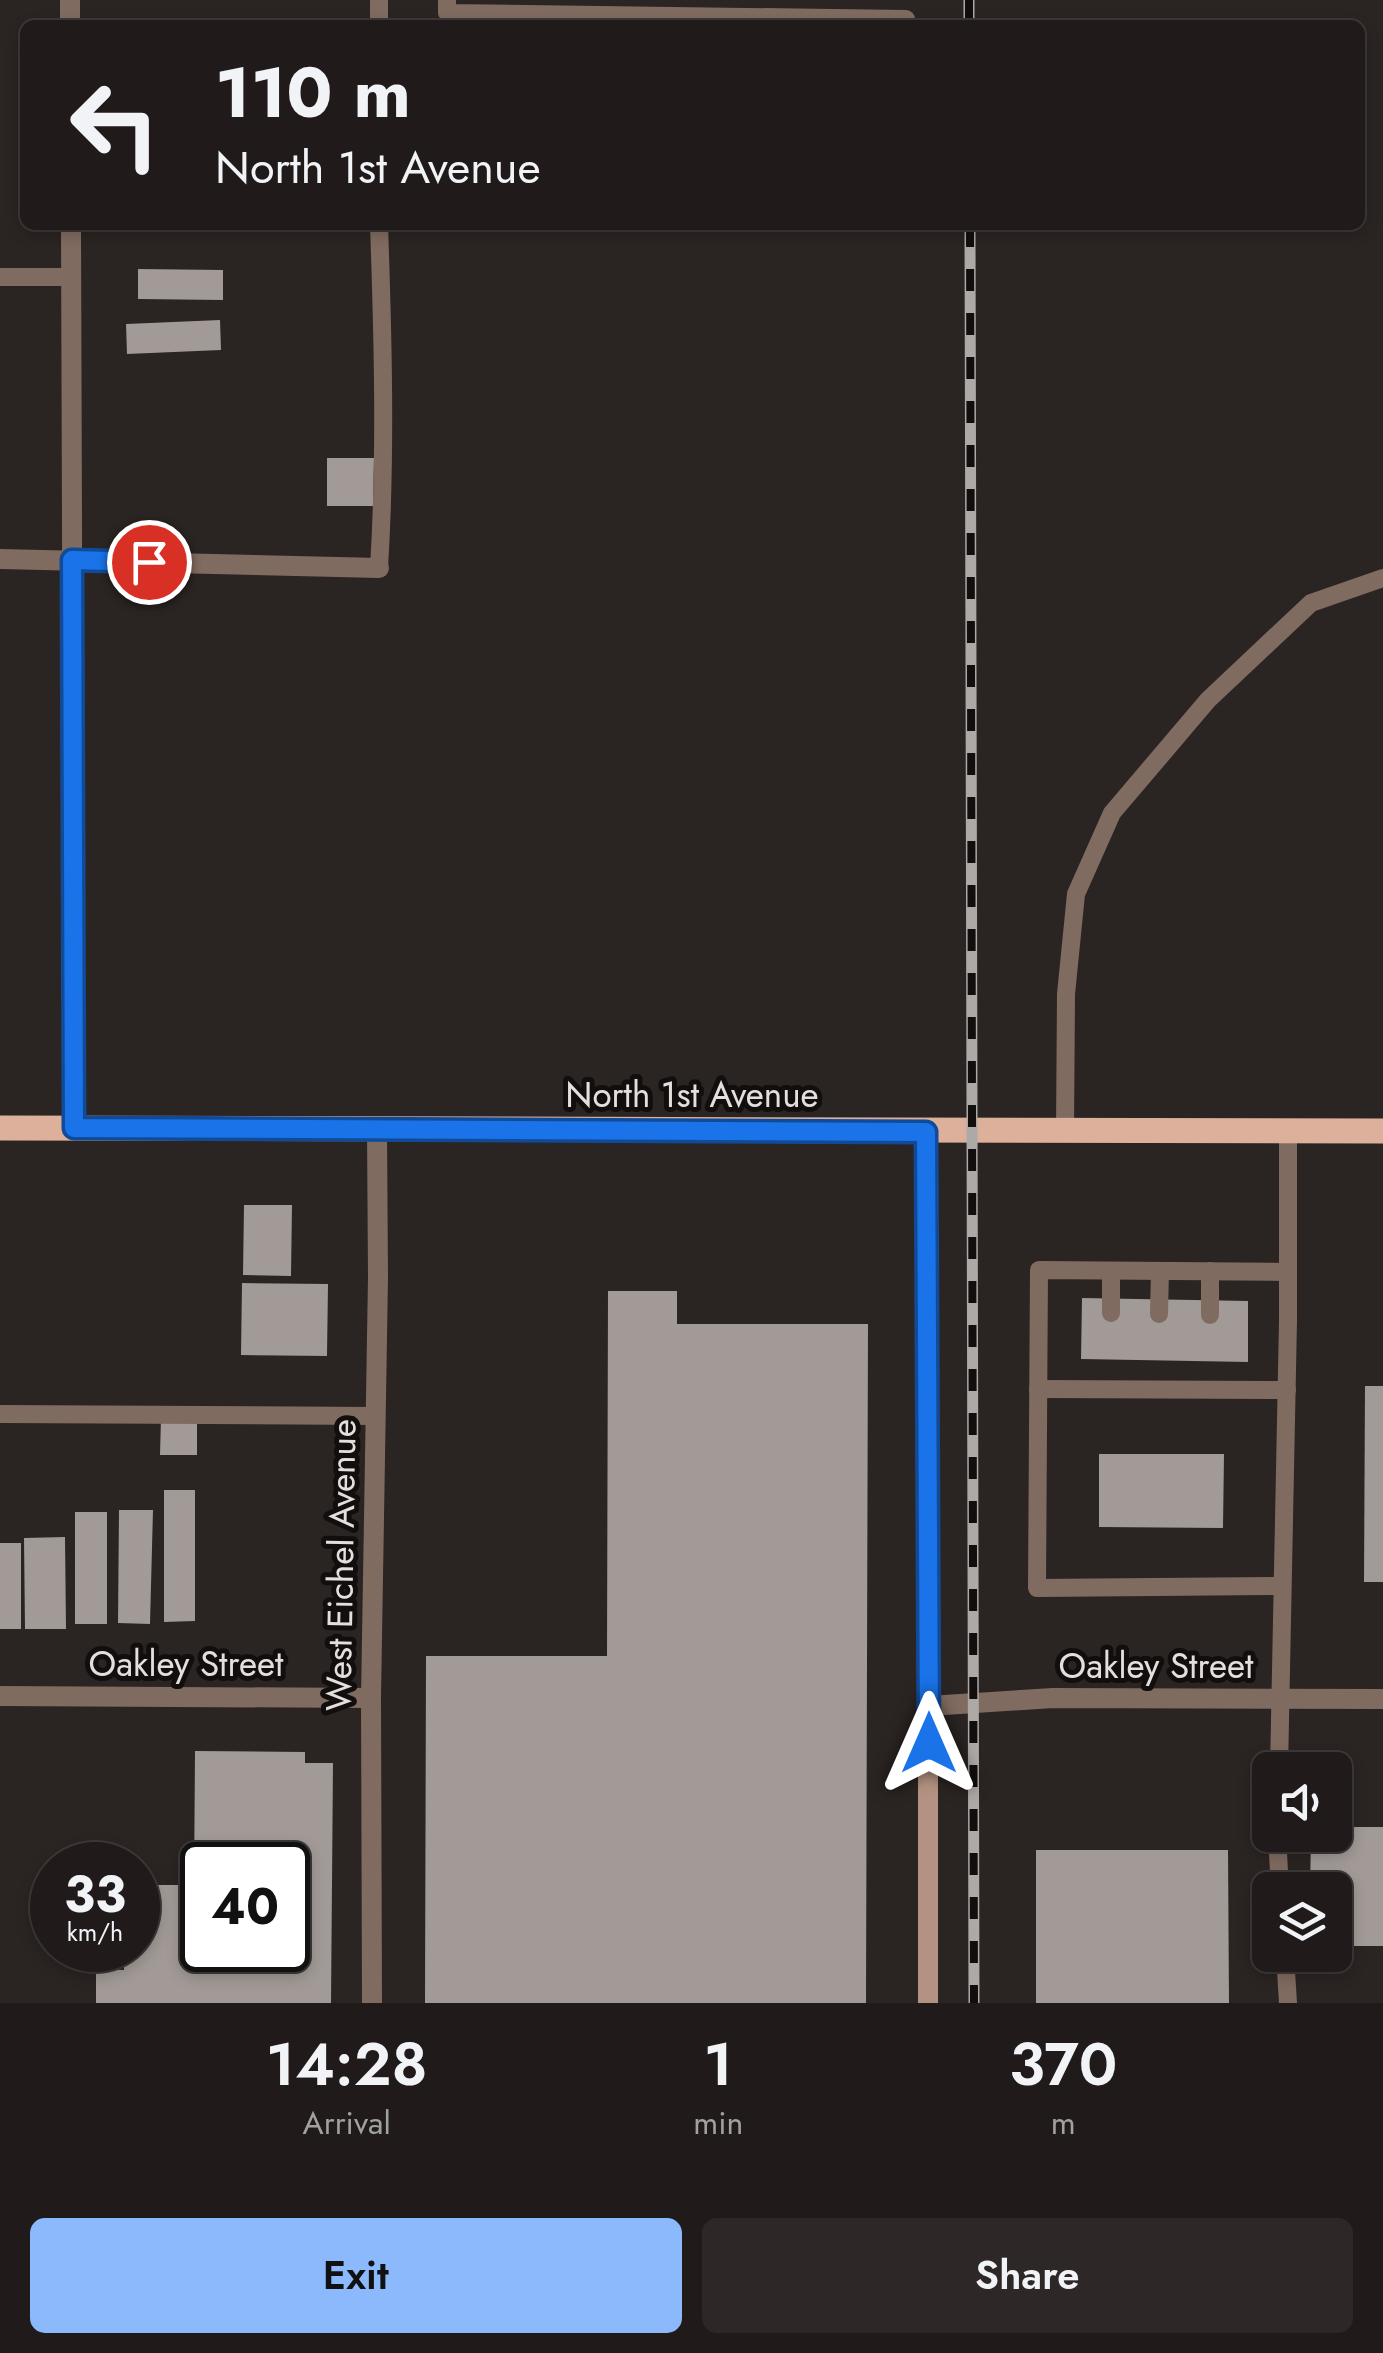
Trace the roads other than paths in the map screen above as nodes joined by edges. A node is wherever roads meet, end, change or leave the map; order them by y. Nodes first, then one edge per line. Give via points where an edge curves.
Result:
1 (447, 0) edge
2 (906, 19) dead end
3 (71, 230) edge
4 (379, 230) edge
5 (0, 277) edge
6 (71, 277) junction
7 (0, 560) edge
8 (72, 560) junction
9 (379, 568) joint
10 (1383, 578) edge
11 (0, 1128) edge
12 (74, 1128) junction
13 (377, 1128) junction
14 (926, 1132) junction
15 (1066, 1132) junction
16 (1288, 1132) junction
17 (1383, 1132) edge
18 (1111, 1271) junction
19 (1160, 1271) junction
20 (1210, 1272) junction
21 (1288, 1272) junction
22 (1112, 1313) dead end
23 (1159, 1314) dead end
24 (1210, 1315) dead end
25 (1038, 1389) junction
26 (1286, 1390) junction
27 (0, 1414) edge
28 (375, 1416) junction
29 (1282, 1586) junction
30 (0, 1696) edge
31 (371, 1698) junction
32 (1280, 1699) junction
33 (1383, 1699) edge
34 (929, 1706) junction
35 (1279, 1752) edge
36 (1285, 1972) edge
37 (372, 2003) edge
38 (928, 2003) edge
39 (1288, 2003) edge

1 - 2 lane via 447,13
3 - 6 street
4 - 9 lane
5 - 6 lane
6 - 8 street
7 - 8 street
8 - 9 street
8 - 12 street
10 - 15 lane via 1310,603 1208,700 1112,813 1076,894 1066,994
11 - 12 main road, North 1st Avenue
12 - 13 main road, North 1st Avenue
13 - 14 main road, North 1st Avenue
13 - 28 street, West Eichel Avenue
14 - 15 main road, North 1st Avenue
14 - 34 street
15 - 16 main road, North 1st Avenue
16 - 17 main road, North 1st Avenue
16 - 21 lane
18 - 19 lane
18 - 22 lane
18 - 25 lane via 1039,1270
19 - 20 lane
19 - 23 lane
20 - 21 lane
20 - 24 lane
21 - 26 lane
25 - 26 lane via 1159,1382
25 - 29 lane via 1037,1588
26 - 29 lane
27 - 28 lane
28 - 31 street, West Eichel Avenue
29 - 32 lane
30 - 31 street, Oakley Street
31 - 37 street, West Eichel Avenue
32 - 33 street, Oakley Street
32 - 34 street, Oakley Street via 1053,1698
32 - 35 lane
34 - 38 street
36 - 39 lane

